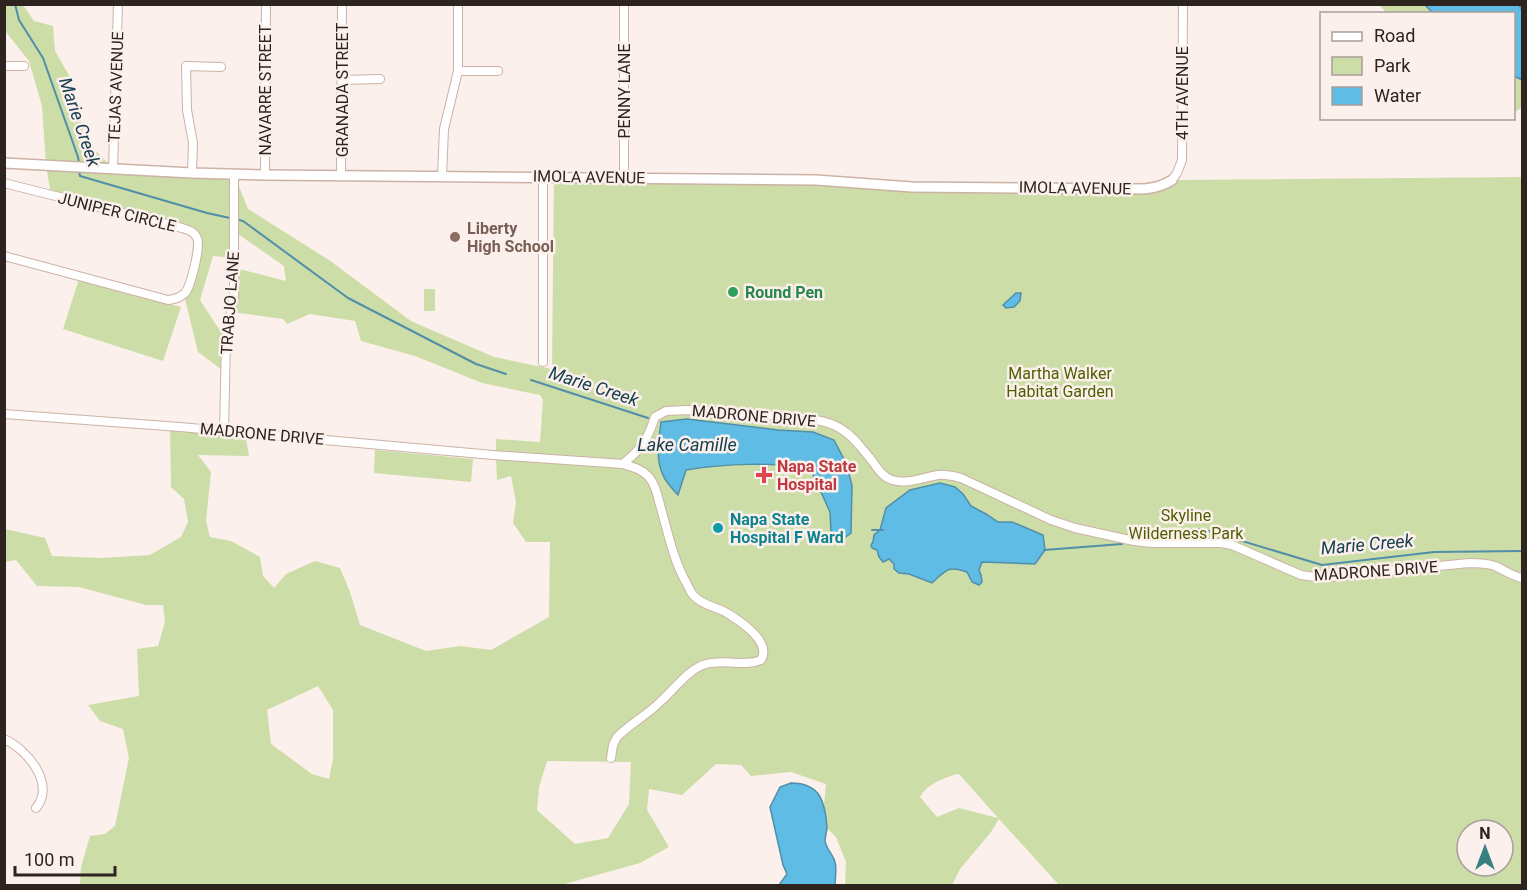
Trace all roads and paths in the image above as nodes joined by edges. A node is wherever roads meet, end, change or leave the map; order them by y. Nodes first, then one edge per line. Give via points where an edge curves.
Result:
1 (118, 4) edge
2 (266, 4) edge
3 (342, 4) edge
4 (458, 4) edge
5 (624, 4) edge
6 (1183, 4) edge
7 (4, 66) edge
8 (24, 66) dead end
9 (221, 67) dead end
10 (458, 71) junction
11 (498, 71) dead end
12 (380, 79) dead end
13 (342, 80) junction
14 (4, 163) edge
15 (113, 169) junction
16 (192, 173) junction
17 (234, 174) junction
18 (265, 175) junction
19 (341, 176) junction
20 (442, 176) junction
21 (543, 177) junction
22 (624, 178) junction
23 (1172, 180) joint
24 (4, 183) edge
25 (4, 256) edge
26 (543, 362) dead end
27 (4, 414) edge
28 (224, 431) junction
29 (623, 464) junction
30 (1522, 578) edge
31 (4, 739) edge
32 (611, 758) dead end
33 (36, 808) dead end

1 - 15 street, TEJAS AVENUE
2 - 18 street, NAVARRE STREET
3 - 13 street, GRANADA STREET
4 - 10 street
5 - 22 street, PENNY LANE
6 - 23 street, 4TH AVENUE via 1182,160
7 - 8 street
9 - 16 street via 186,66
10 - 11 street
10 - 20 street via 444,129
12 - 13 street
13 - 19 street, GRANADA STREET
14 - 15 street, IMOLA AVENUE
15 - 16 street, IMOLA AVENUE
16 - 17 street, IMOLA AVENUE
17 - 18 street, IMOLA AVENUE
17 - 28 street, TRABJO LANE via 234,295 226,340
18 - 19 street, IMOLA AVENUE
19 - 20 street, IMOLA AVENUE
20 - 21 street, IMOLA AVENUE
21 - 22 street, IMOLA AVENUE
21 - 26 street
22 - 23 street, IMOLA AVENUE via 1144,189
24 - 25 street, JUNIPER CIRCLE via 182,228 198,239 187,290 177,299 168,300
27 - 28 street, MADRONE DRIVE
28 - 29 street, MADRONE DRIVE
29 - 30 street, MADRONE DRIVE via 642,447 655,417 666,411 804,418 845,431 884,476 893,480 950,475 1075,528 1152,543 1232,545 1301,575 1315,577 1482,563
29 - 32 street via 640,470 652,481 669,543 693,596 742,624 763,644 764,653 754,663 720,662 697,669 617,737
31 - 33 street via 25,755 41,777 42,798

